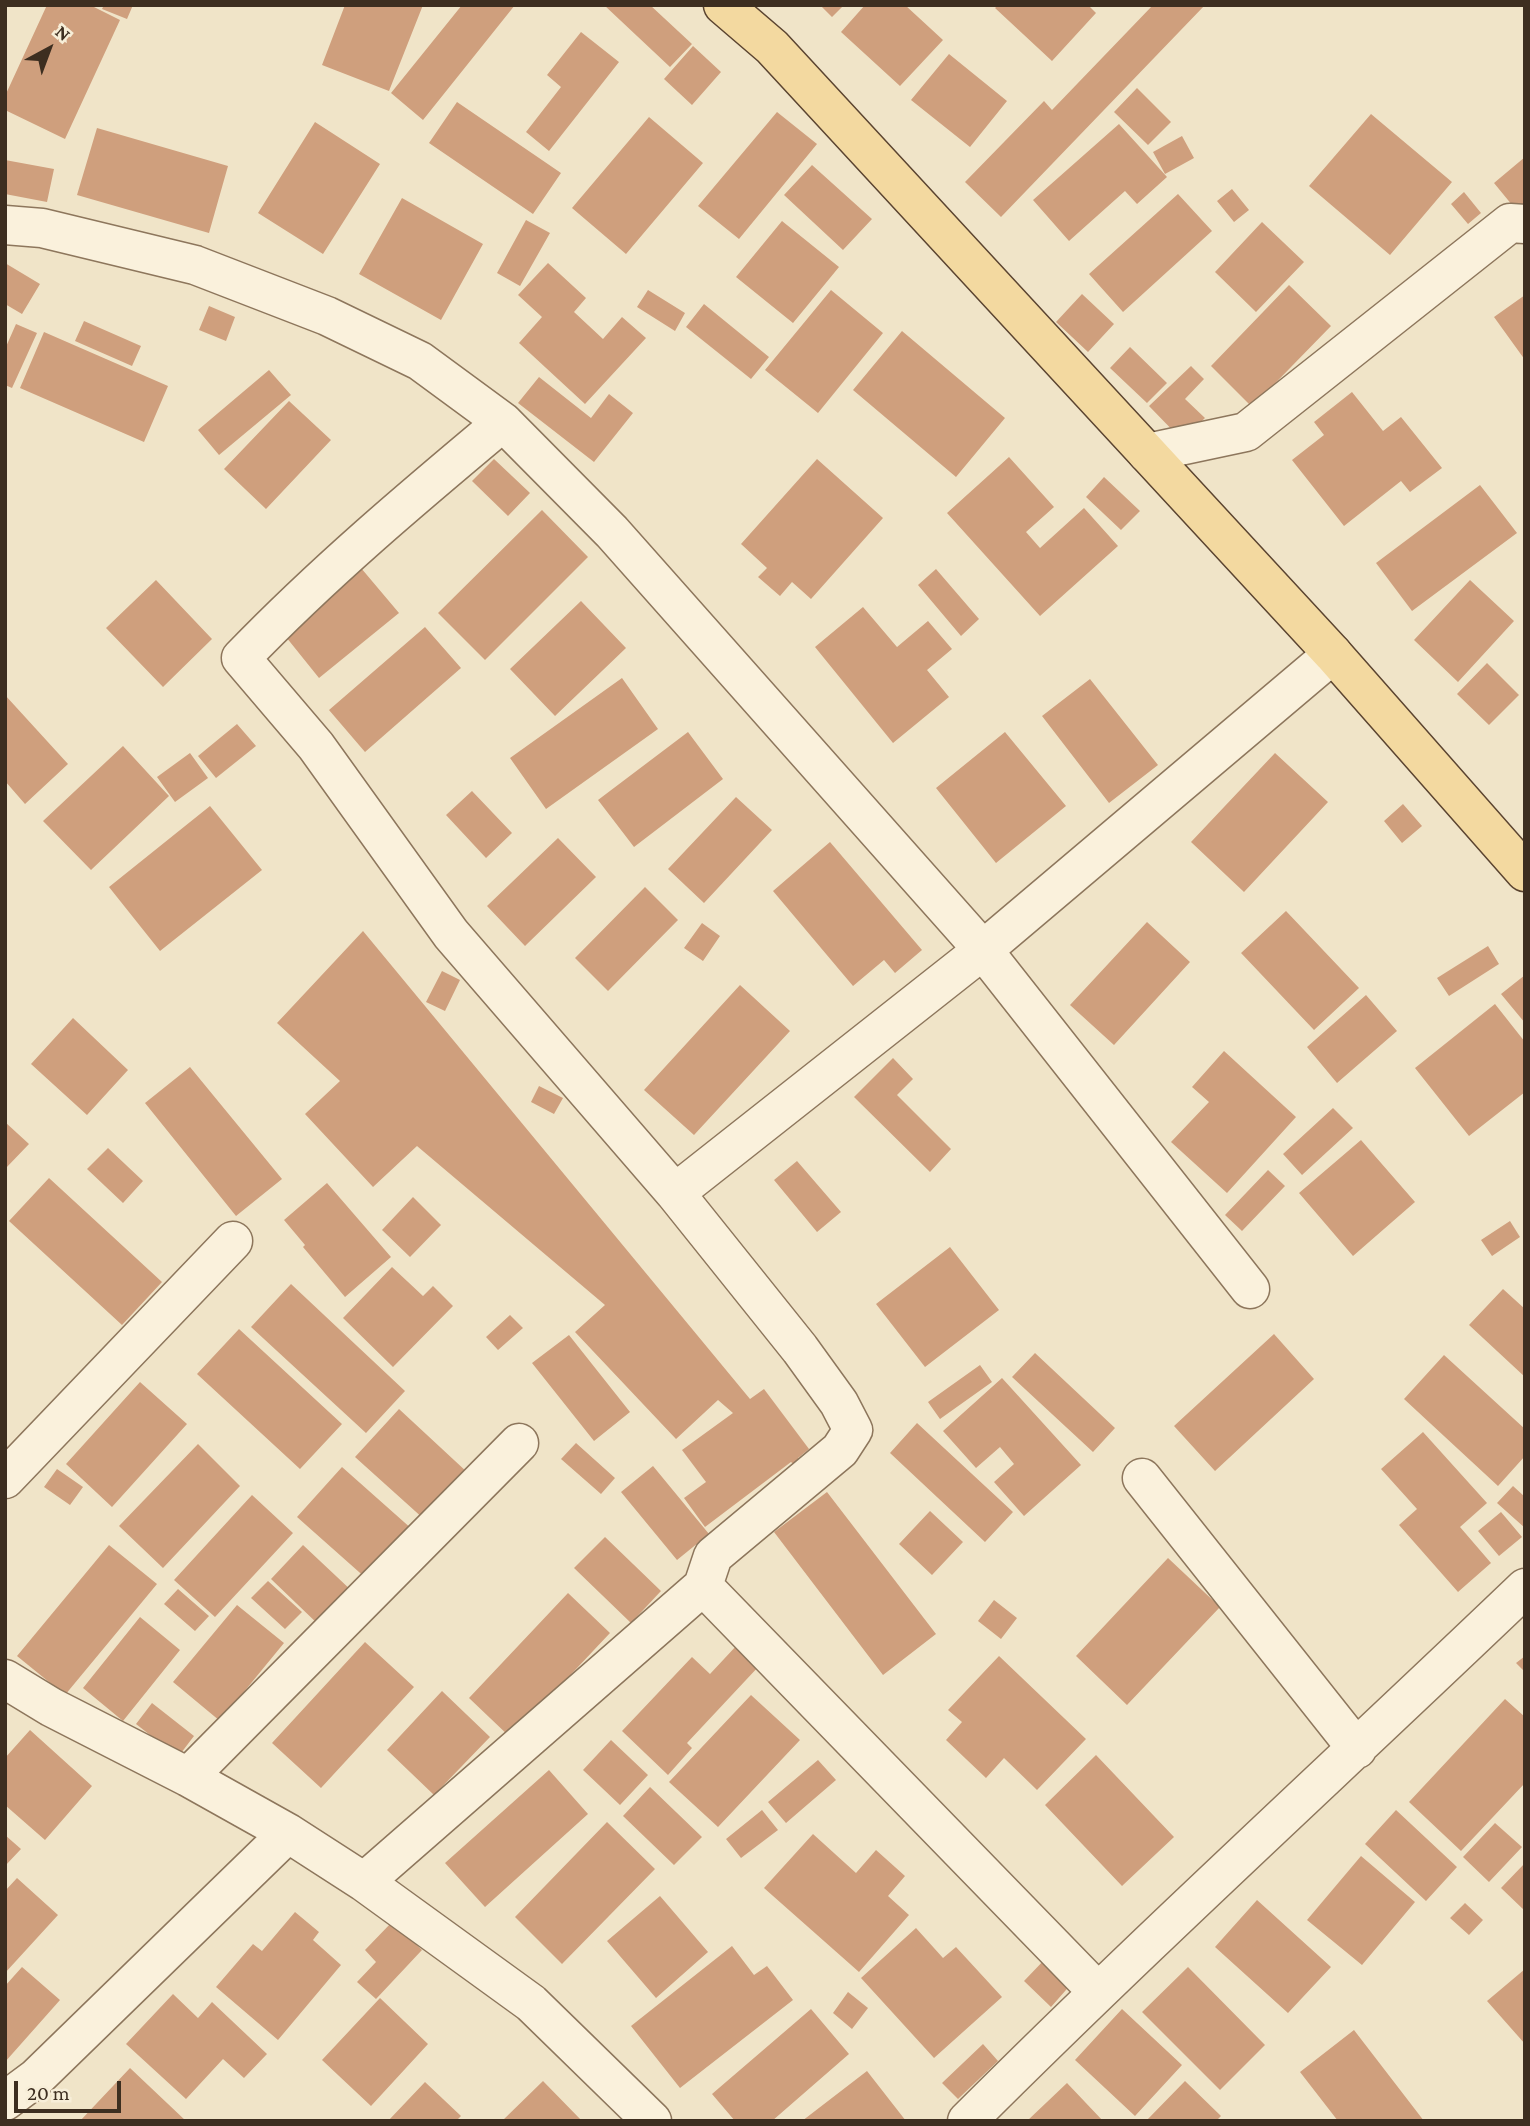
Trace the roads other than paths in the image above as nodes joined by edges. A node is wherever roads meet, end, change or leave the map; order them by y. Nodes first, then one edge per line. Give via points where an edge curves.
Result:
1 (723, 5) edge
2 (5, 225) edge
3 (1520, 229) edge
4 (503, 422) junction
5 (1147, 453) junction
6 (1333, 654) junction
7 (1525, 872) edge
8 (983, 950) junction
9 (675, 1193) junction
10 (233, 1241) dead end
11 (1250, 1289) dead end
12 (519, 1443) dead end
13 (1142, 1478) dead end
14 (5, 1479) edge
15 (703, 1586) junction
16 (1525, 1588) edge
17 (5, 1679) edge
18 (1357, 1749) junction
19 (188, 1777) junction
20 (288, 1833) junction
21 (364, 1882) junction
22 (1097, 1991) junction
23 (5, 2101) edge
24 (652, 2121) edge
25 (967, 2121) edge

1 - 5 main road via 772,47
2 - 4 street via 42,228 195,265 327,316 420,361
3 - 5 street via 1246,432
4 - 8 street via 612,532
4 - 9 street via 370,533 241,658 316,746 451,934
5 - 6 main road
6 - 7 main road
6 - 8 street
8 - 9 street
8 - 11 street
9 - 15 street via 800,1349 853,1430 840,1450 713,1556
10 - 14 street
12 - 19 street
13 - 18 street
15 - 21 street
15 - 22 street
16 - 18 street
17 - 19 street
18 - 22 street
19 - 20 street
20 - 21 street
20 - 23 street via 36,2078
21 - 24 street via 531,2003
22 - 25 street

